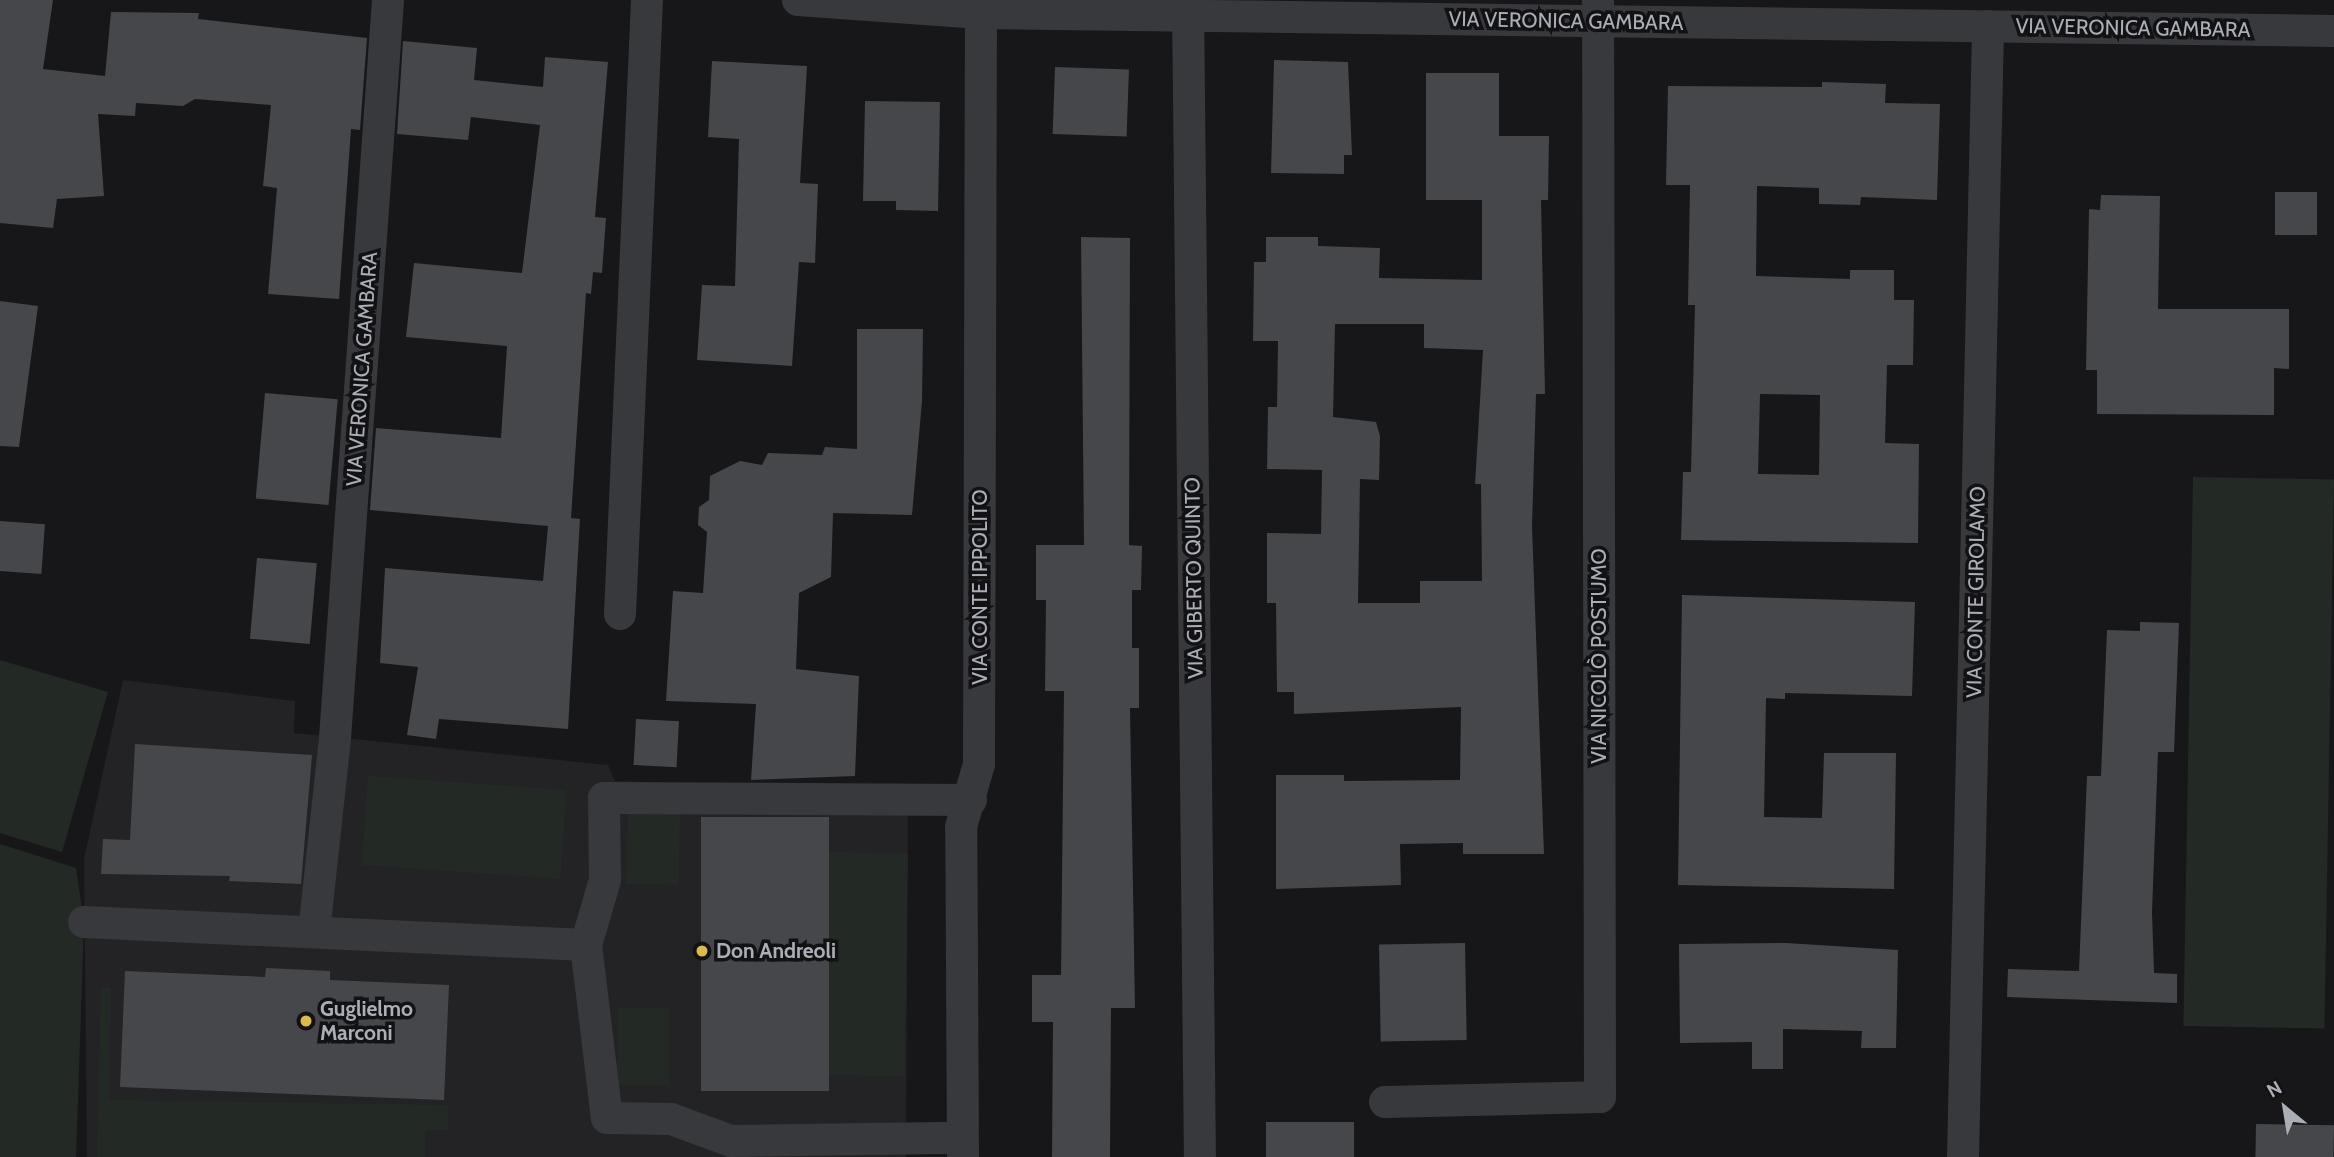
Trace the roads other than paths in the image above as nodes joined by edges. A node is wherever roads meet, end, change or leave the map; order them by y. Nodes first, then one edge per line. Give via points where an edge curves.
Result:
1 (388, 0) edge
2 (647, 0) edge
3 (798, 0) edge
4 (1188, 8) edge
5 (1598, 11) edge
6 (981, 13) junction
7 (1988, 26) junction
8 (2334, 31) edge
9 (620, 614) dead end
10 (971, 800) junction
11 (83, 922) dead end
12 (314, 932) junction
13 (586, 945) junction
14 (1385, 1102) dead end
15 (962, 1147) edge
16 (1200, 1157) edge
17 (1963, 1157) edge

1 - 12 street, VIA VERONICA GAMBARA via 335,738
2 - 9 street
3 - 6 street, VIA VERONICA GAMBARA
4 - 5 street, VIA VERONICA GAMBARA
4 - 6 street, VIA VERONICA GAMBARA
4 - 16 street, VIA GIBERTO QUINTO
5 - 7 street, VIA VERONICA GAMBARA
5 - 14 street, VIA NICOLÒ POSTUMO via 1600,1097
6 - 10 street, VIA CONTE IPPOLITO via 979,764
7 - 8 street, VIA VERONICA GAMBARA
7 - 17 street, VIA CONTE GIROLAMO
10 - 13 street via 604,798 605,880
10 - 15 street, VIA CONTE IPPOLITO via 961,827
11 - 12 street
12 - 13 street
13 - 15 street via 607,1118 671,1119 731,1142

